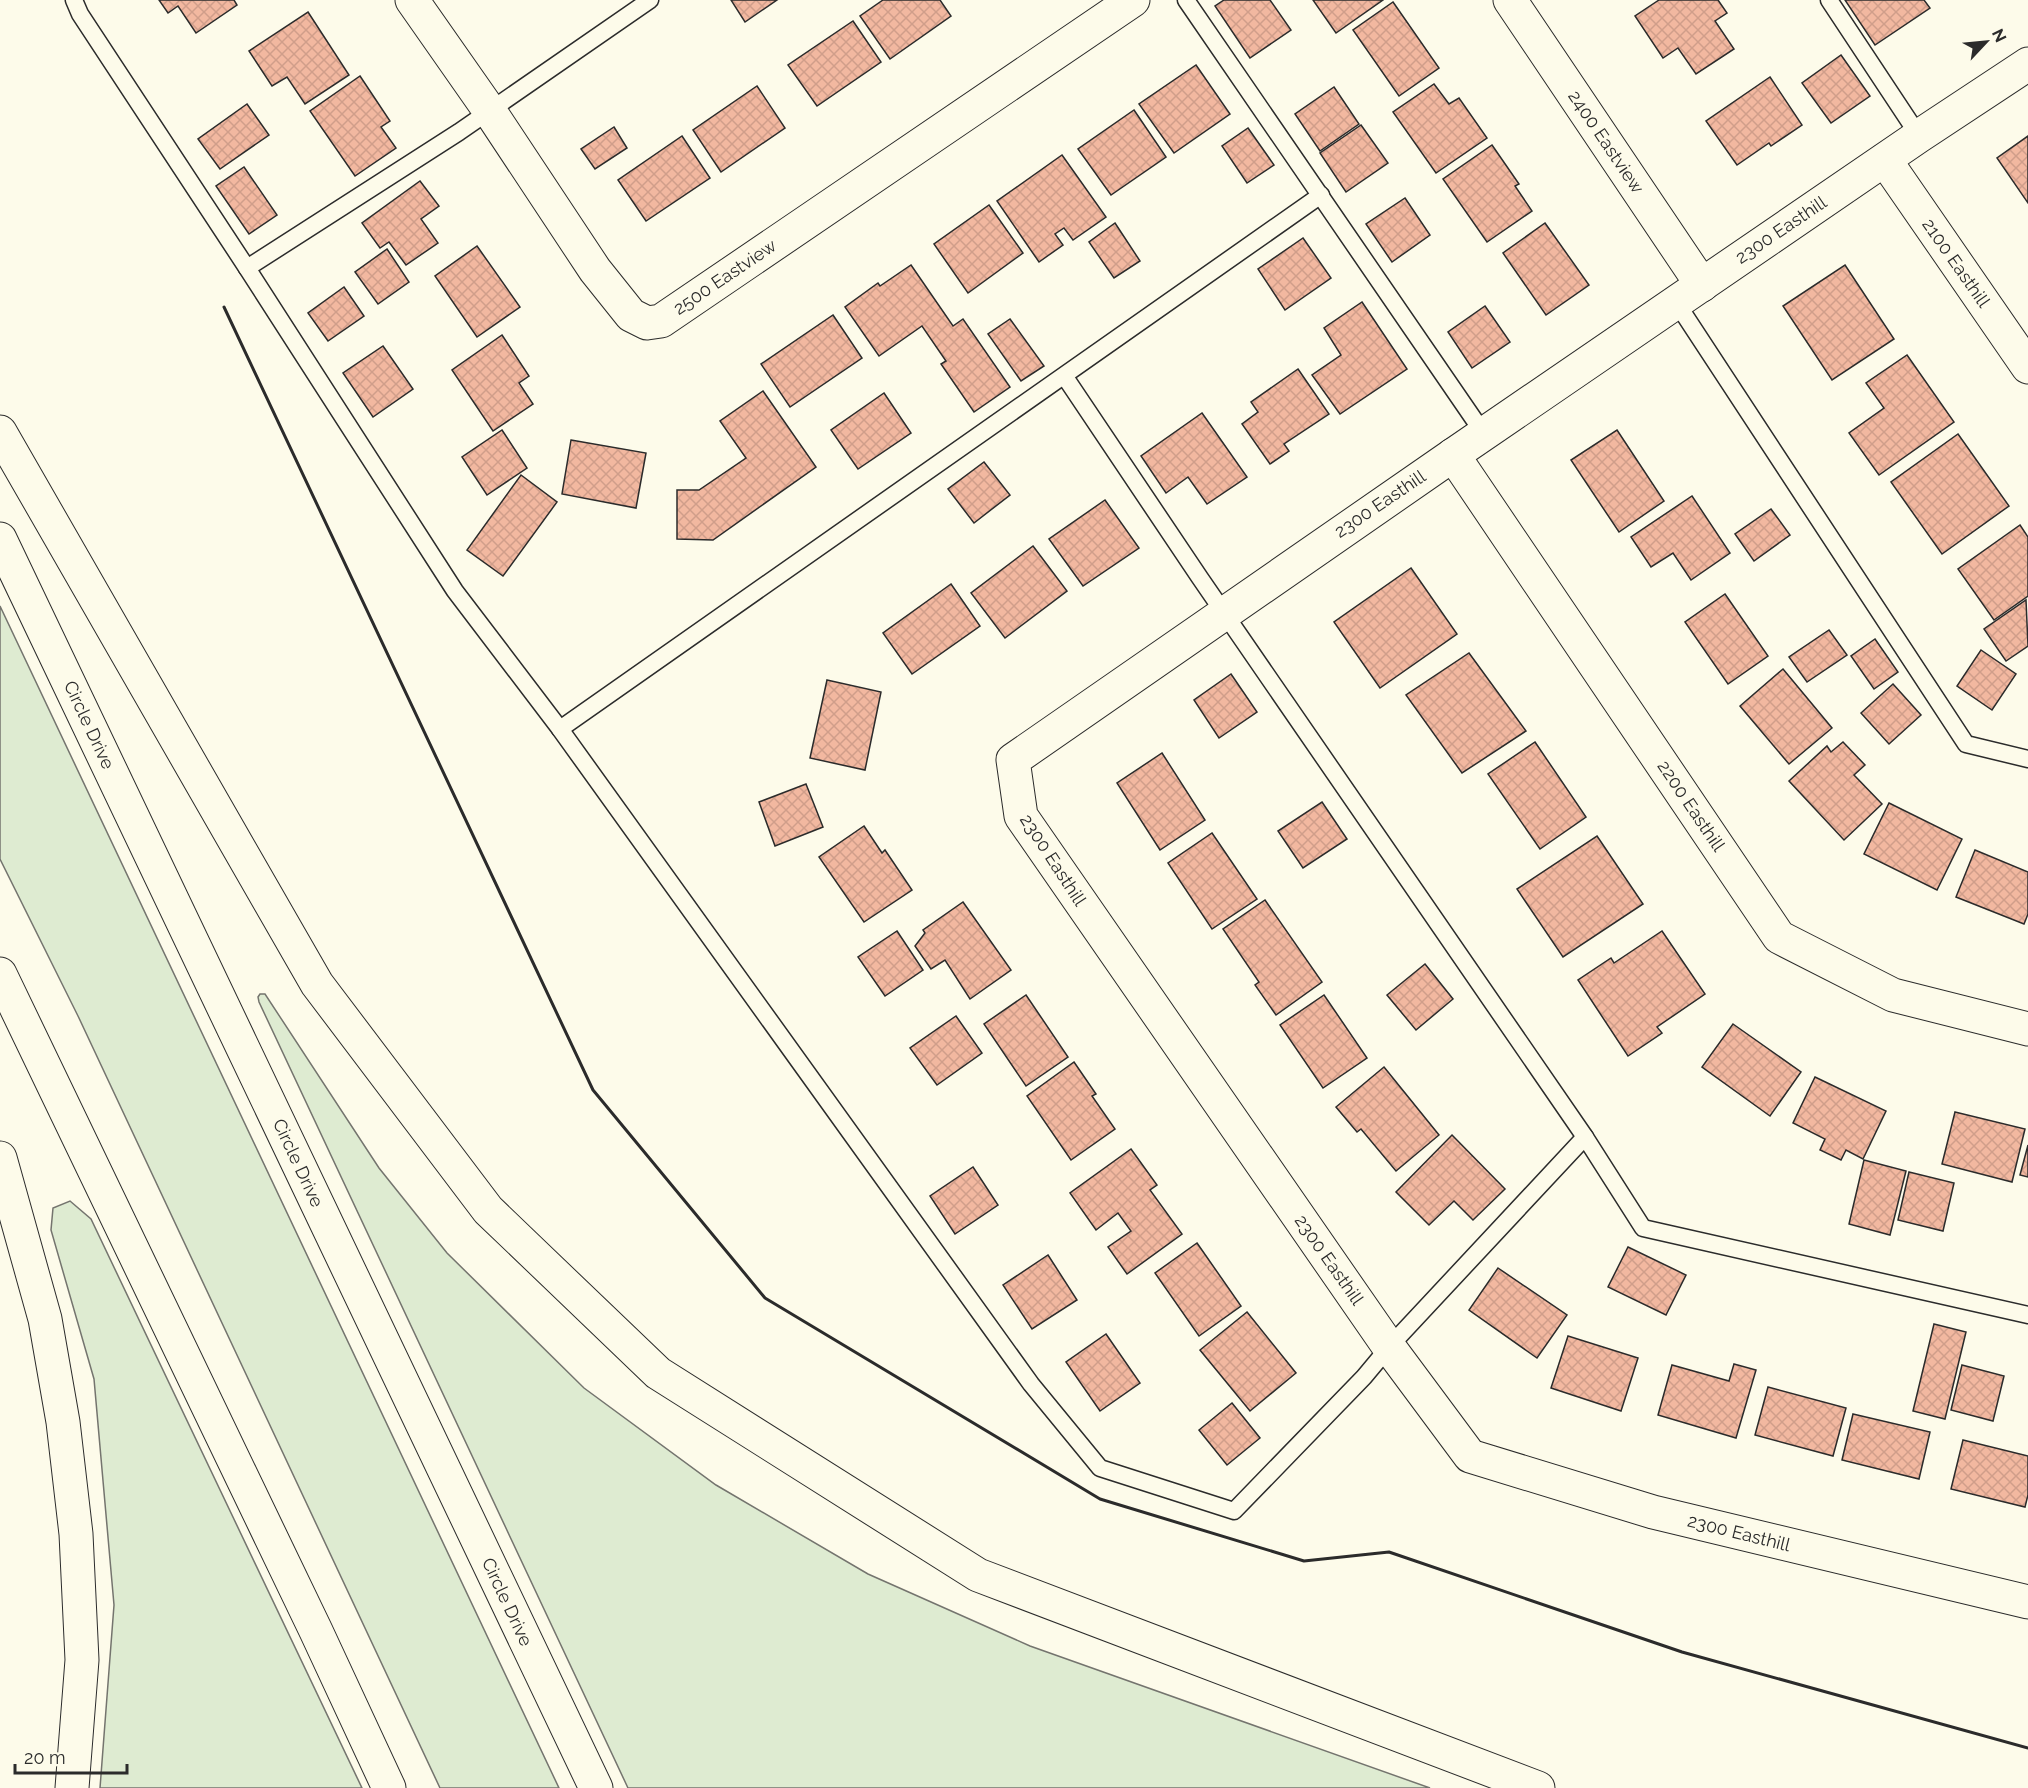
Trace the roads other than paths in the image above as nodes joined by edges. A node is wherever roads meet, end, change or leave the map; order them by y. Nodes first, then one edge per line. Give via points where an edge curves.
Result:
1 (74, 0) edge
2 (412, 0) edge
3 (651, 0) edge
4 (1133, 0) edge
5 (1186, 0) edge
6 (1510, 0) edge
7 (1829, 0) edge
8 (2028, 64) edge
9 (489, 110) junction
10 (1919, 136) junction
11 (1885, 160) junction
12 (1321, 195) junction
13 (247, 268) junction
14 (1689, 293) junction
15 (2028, 367) edge
16 (1065, 377) junction
17 (0, 432) edge
18 (1484, 434) junction
19 (1453, 455) junction
20 (0, 539) edge
21 (1224, 612) junction
22 (560, 729) junction
23 (2028, 759) edge
24 (0, 974) edge
25 (2028, 1029) edge
26 (1585, 1137) junction
27 (0, 1158) edge
28 (2028, 1315) edge
29 (1389, 1347) junction
30 (2028, 1602) edge
31 (72, 1788) edge
32 (389, 1788) edge
33 (596, 1788) edge
34 (1539, 1788) edge

1 - 13 lane
2 - 9 main road, 2500 Eastview
3 - 9 lane
4 - 9 main road, 2500 Eastview via 661,321 647,322 631,315 595,270
5 - 12 lane
6 - 14 main road, 2400 Eastview
7 - 10 lane
8 - 10 main road, 2300 Easthill
9 - 13 lane
10 - 11 main road, 2300 Easthill
11 - 14 main road, 2300 Easthill
11 - 15 main road, 2100 Easthill
12 - 16 lane
12 - 18 lane
13 - 22 lane via 454,591
14 - 18 main road, 2300 Easthill
14 - 23 lane via 1966,744
16 - 21 lane
16 - 22 lane
17 - 34 main road via 317,984 488,1210 658,1373 978,1575
18 - 19 main road, 2300 Easthill
19 - 21 main road, 2300 Easthill
19 - 25 main road, 2200 Easthill via 1779,937 1893,995
20 - 33 main road, Circle Drive
21 - 26 lane
21 - 29 main road, 2300 Easthill via 1013,760 1021,816
22 - 29 lane via 1031,1384 1100,1468 1234,1511
24 - 32 main road
26 - 28 lane via 1643,1228
26 - 29 lane
27 - 31 main road via 45,1319 75,1523 82,1660
29 - 30 main road, 2300 Easthill via 1470,1456 1653,1512

